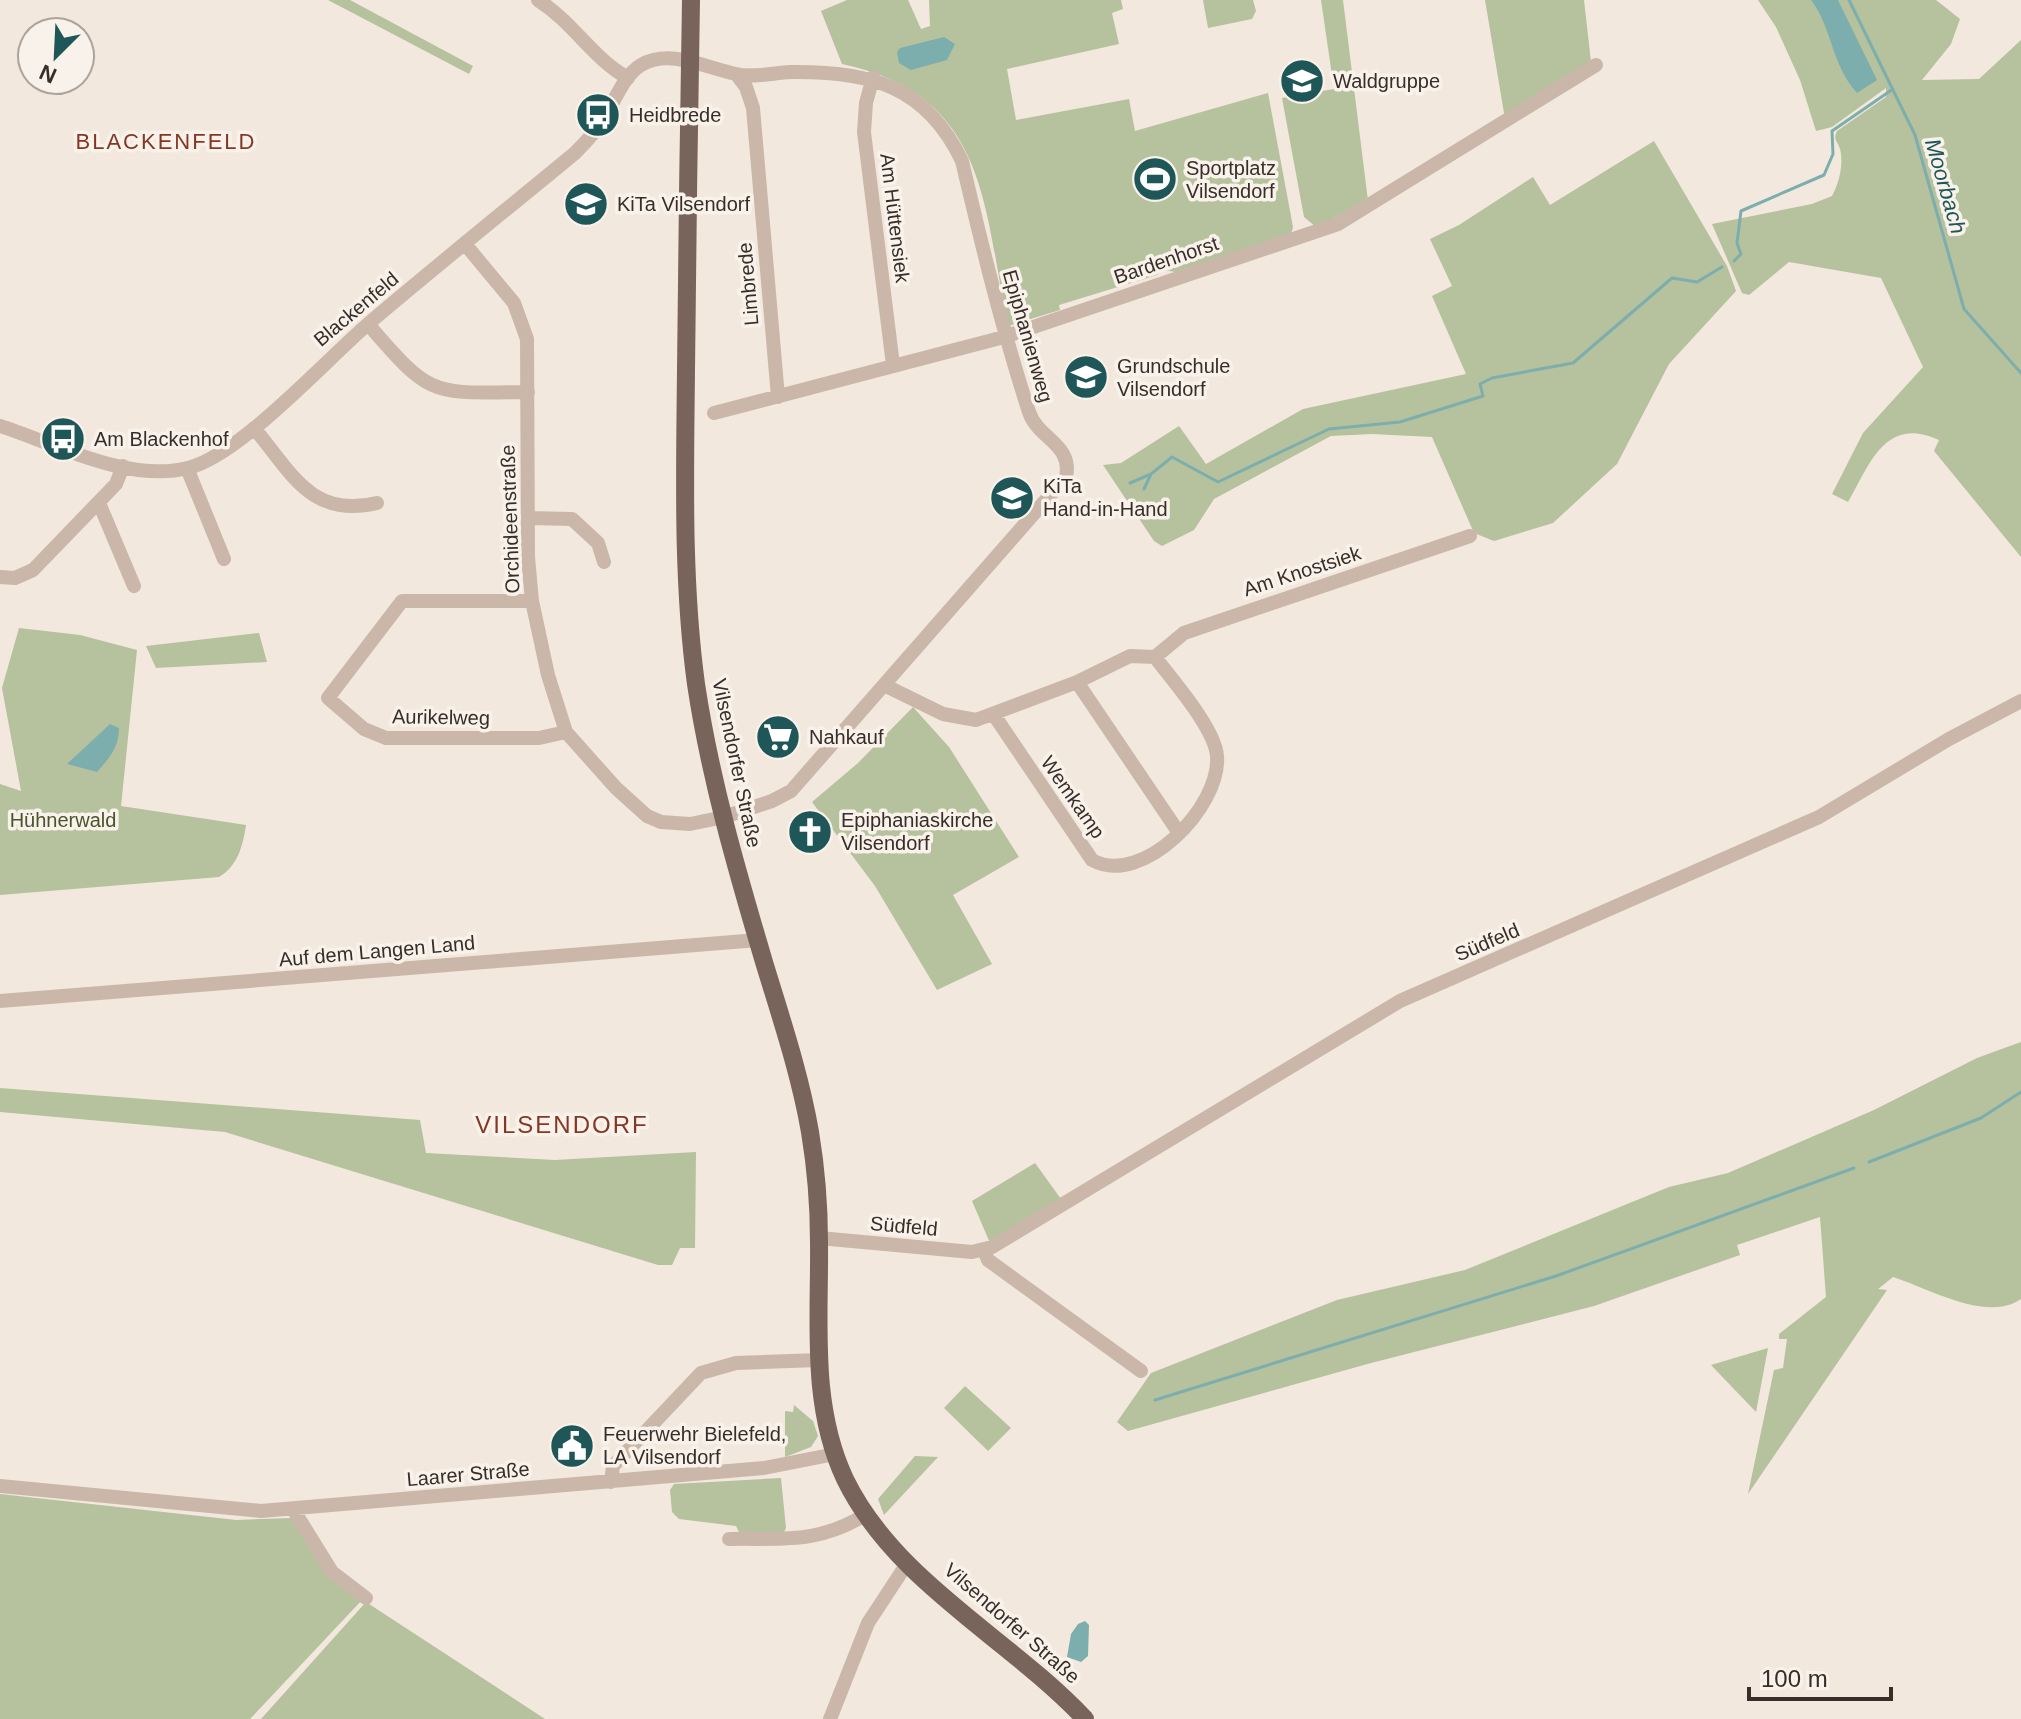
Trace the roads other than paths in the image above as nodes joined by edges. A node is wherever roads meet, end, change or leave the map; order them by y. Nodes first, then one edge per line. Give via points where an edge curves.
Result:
1 (538, 0) edge
2 (691, 0) edge
3 (690, 62) junction
4 (1596, 65) dead end
5 (737, 75) junction
6 (873, 77) junction
7 (628, 78) junction
8 (465, 244) junction
9 (368, 324) junction
10 (1004, 337) junction
11 (893, 365) junction
12 (528, 392) junction
13 (778, 397) junction
14 (714, 413) dead end
15 (0, 426) edge
16 (254, 428) junction
17 (123, 466) junction
18 (187, 468) junction
19 (99, 503) junction
20 (377, 503) dead end
21 (528, 518) junction
22 (1470, 536) dead end
23 (224, 559) dead end
24 (604, 562) dead end
25 (0, 577) edge
26 (134, 586) dead end
27 (532, 601) junction
28 (1155, 657) junction
29 (1077, 682) junction
30 (886, 686) junction
31 (2021, 701) edge
32 (994, 715) junction
33 (566, 732) junction
34 (724, 817) junction
35 (1179, 833) junction
36 (758, 940) junction
37 (0, 1001) edge
38 (819, 1238) junction
39 (984, 1250) junction
40 (819, 1360) junction
41 (1141, 1371) dead end
42 (835, 1454) junction
43 (611, 1482) junction
44 (0, 1486) edge
45 (293, 1509) junction
46 (865, 1515) junction
47 (729, 1539) dead end
48 (908, 1562) junction
49 (366, 1598) dead end
50 (830, 1719) edge
51 (1085, 1719) edge

1 - 7 street via 571,24 604,63
2 - 3 main road, Vilsendorfer Straße
3 - 5 street, Epiphanienweg
3 - 7 street via 650,61
3 - 34 main road, Vilsendorfer Straße via 687,565 697,686
4 - 10 street, Bardenhorst via 1338,224
5 - 6 street, Epiphanienweg via 824,72
5 - 13 street, Limbrede via 753,108
6 - 10 street, Epiphanienweg via 925,108 954,144
6 - 11 street, Am Hüttensiek via 864,132
7 - 8 street, Blackenfeld via 583,145
8 - 9 street, Blackenfeld
8 - 12 street, Orchideenstraße via 514,303 523,322
9 - 12 street via 412,373 434,388 457,393
9 - 16 street, Blackenfeld
10 - 11 street, Bardenhorst
10 - 30 street, Epiphanienweg via 1033,423 1065,453 1066,477
11 - 13 street, Bardenhorst
12 - 21 street, Orchideenstraße
13 - 14 street, Bardenhorst
15 - 17 street, Blackenfeld
16 - 18 street, Blackenfeld via 226,451
16 - 20 street via 318,500 334,505
17 - 18 street, Blackenfeld
17 - 19 street
18 - 23 street
19 - 25 street via 33,570 15,578
19 - 26 street
21 - 24 street via 572,519 598,543
21 - 27 street, Orchideenstraße
22 - 28 street, Am Knostsiek via 1184,633
27 - 33 street, Orchideenstraße
27 - 33 street, Aurikelweg via 402,601 328,698 364,729 386,738 539,738
28 - 29 street via 1130,656
28 - 35 street, Wemkamp via 1192,708 1217,755 1201,806
29 - 32 street
29 - 35 street
30 - 32 street via 959,719
30 - 34 street, Epiphanienweg via 791,791
31 - 39 street, Südfeld via 1819,817 1400,1001
32 - 35 street, Wemkamp via 1092,860 1117,869
33 - 34 street, Orchideenstraße via 647,816 690,824
34 - 36 main road, Vilsendorfer Straße
36 - 37 street, Auf dem Langen Land
36 - 38 main road, Vilsendorfer Straße via 805,1106
38 - 39 street, Südfeld
38 - 40 main road, Vilsendorfer Straße
39 - 41 street via 988,1260
40 - 42 main road, Vilsendorfer Straße
40 - 43 street via 736,1363 701,1373 613,1466
42 - 43 street, Laarer Straße via 779,1466
42 - 46 main road, Vilsendorfer Straße
43 - 45 street, Laarer Straße
44 - 45 street, Laarer Straße via 218,1509
45 - 49 street via 332,1572
46 - 47 street via 838,1531 810,1538
46 - 48 main road, Vilsendorfer Straße
48 - 50 street via 868,1623
48 - 51 main road, Vilsendorfer Straße

